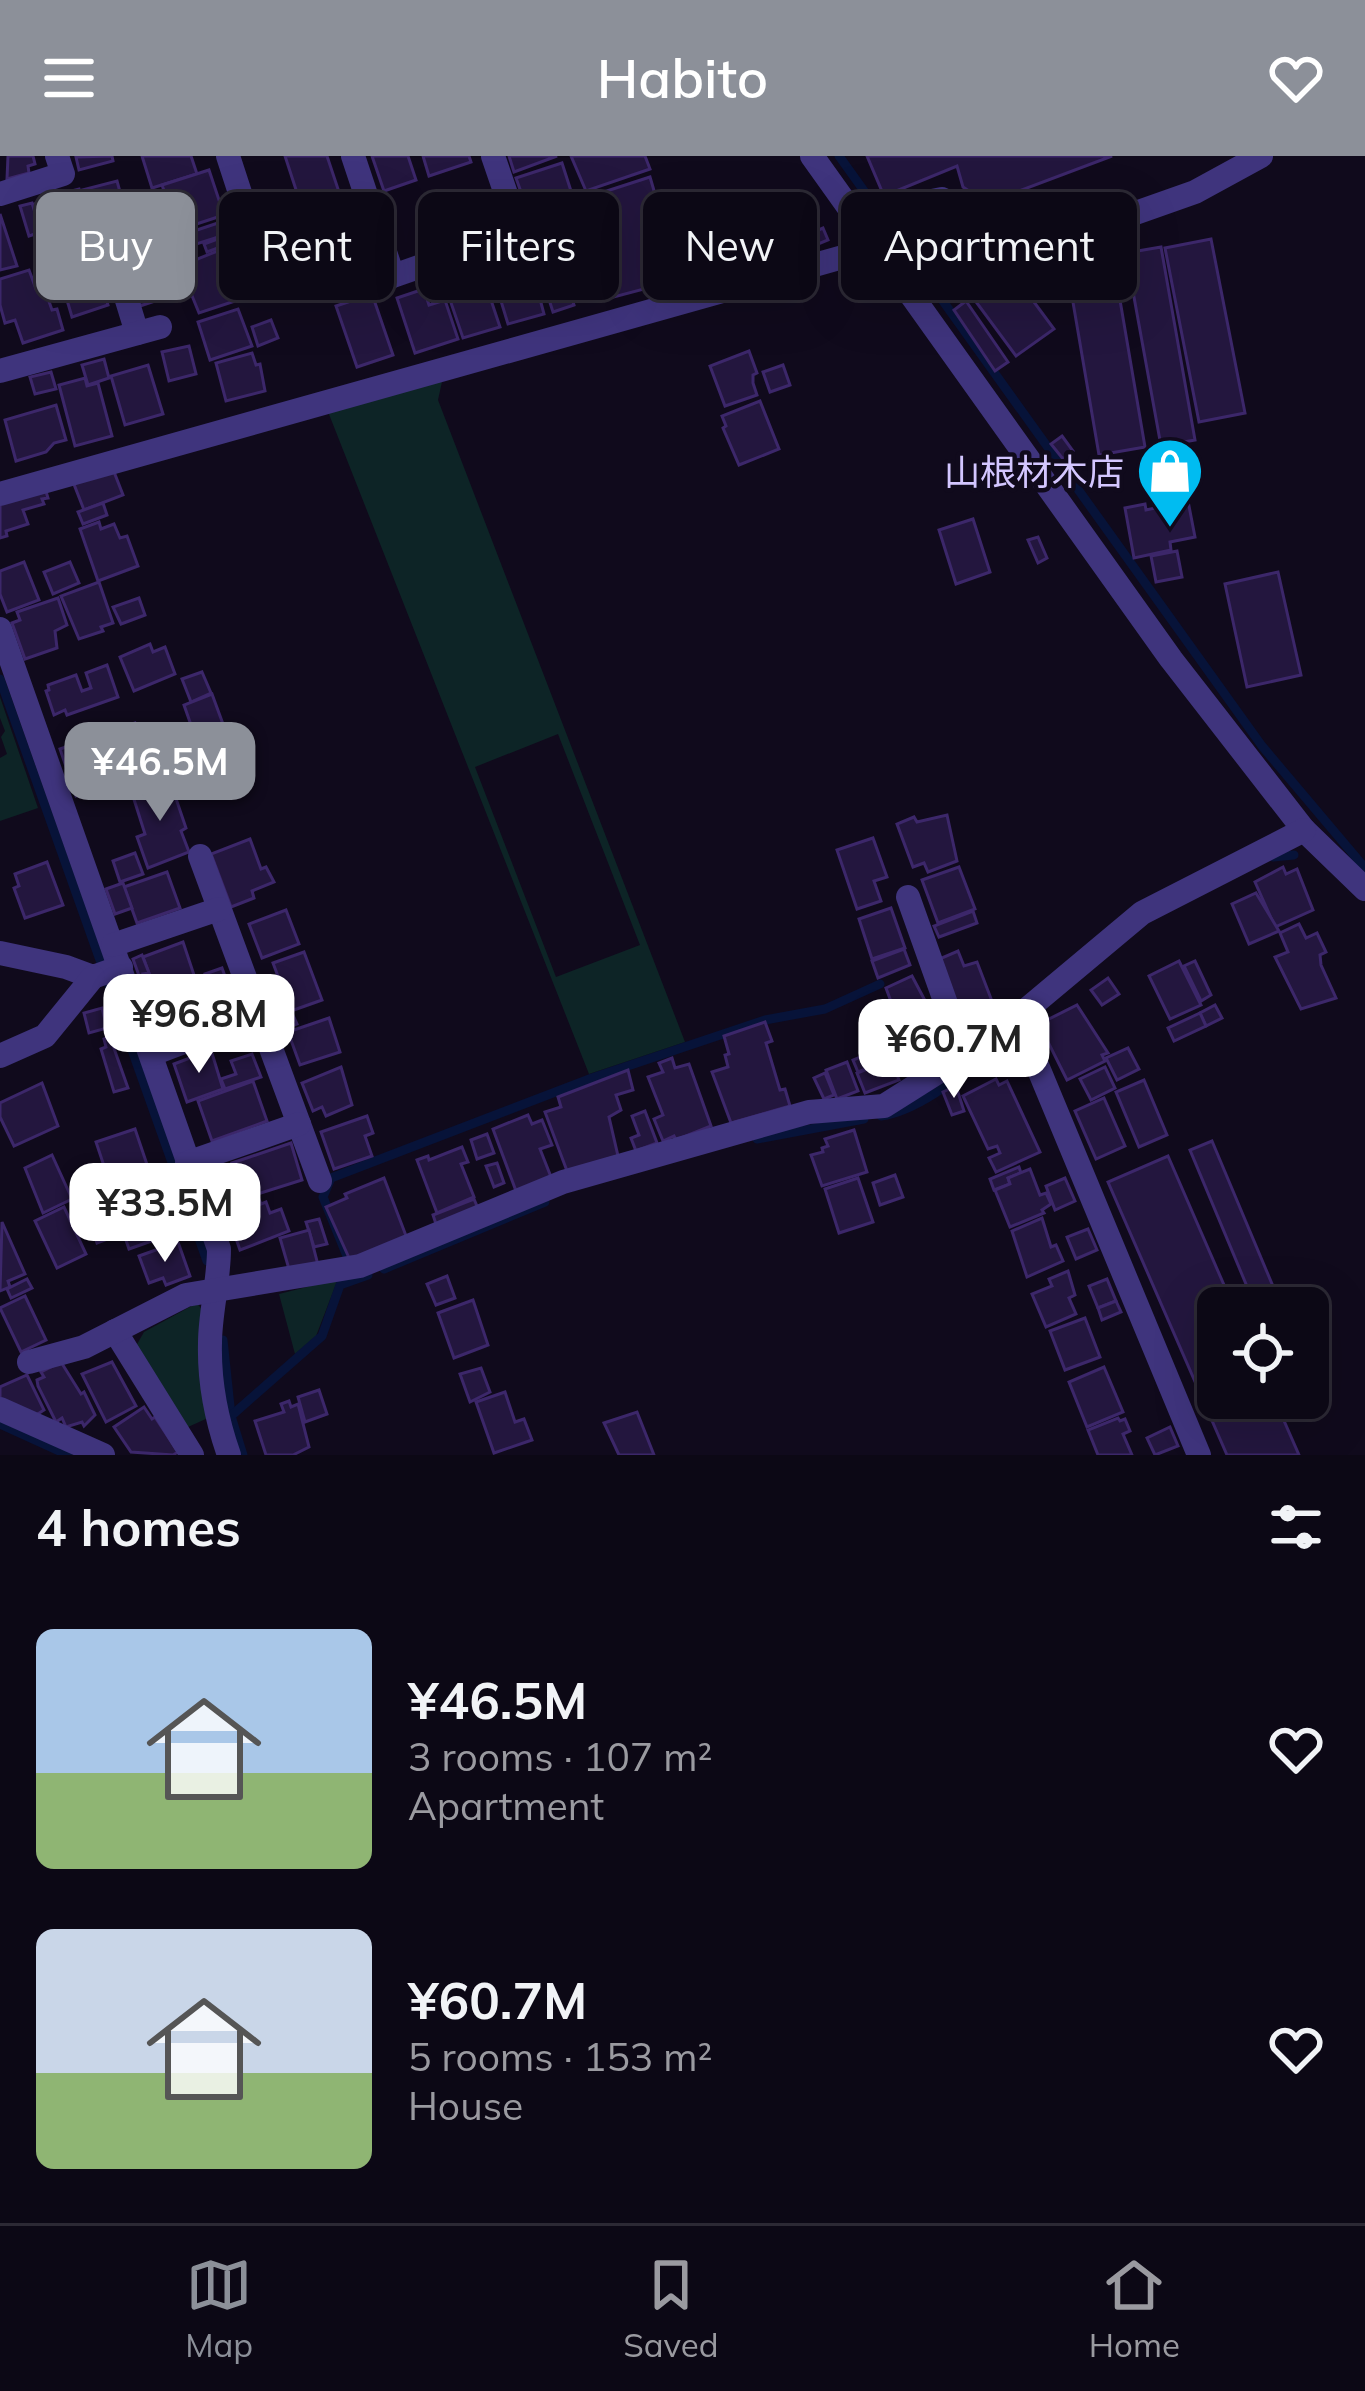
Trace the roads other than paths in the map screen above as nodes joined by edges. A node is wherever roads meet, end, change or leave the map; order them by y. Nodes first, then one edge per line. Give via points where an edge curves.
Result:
1 (57, 156) edge
2 (228, 156) edge
3 (353, 156) edge
4 (493, 156) edge
5 (812, 156) edge
6 (1261, 156) edge
7 (240, 192) edge
8 (842, 192) edge
9 (0, 194) edge
10 (1137, 212) edge
11 (841, 258) edge
12 (131, 300) edge
13 (922, 300) edge
14 (0, 371) edge
15 (0, 494) edge
16 (0, 629) edge
17 (1304, 830) junction
18 (200, 856) dead end
19 (1365, 889) edge
20 (908, 897) dead end
21 (219, 909) junction
22 (0, 953) edge
23 (107, 967) junction
24 (259, 1014) junction
25 (1020, 1024) junction
26 (152, 1054) junction
27 (0, 1056) edge
28 (965, 1057) junction
29 (299, 1124) junction
30 (188, 1163) junction
31 (320, 1181) dead end
32 (218, 1291) junction
33 (115, 1331) junction
34 (28, 1362) dead end
35 (0, 1409) edge
36 (104, 1455) edge
37 (192, 1455) edge
38 (229, 1455) edge
39 (1199, 1455) edge

1 - 9 street via 63,174
2 - 7 street
3 - 4 street via 393,276 519,232
5 - 8 street
6 - 10 street
11 - 15 street
12 - 14 street via 148,330
13 - 17 street via 1129,602
16 - 23 street
17 - 19 street
17 - 25 street via 1142,913
18 - 21 street
20 - 28 street
21 - 23 street
21 - 24 street
22 - 23 street
23 - 26 street
23 - 27 street via 45,1036
24 - 26 street
24 - 29 street
25 - 28 street
25 - 39 street
26 - 30 street
28 - 32 street via 884,1106 809,1112 563,1182 360,1266
29 - 30 street
29 - 31 street
30 - 32 street via 220,1249
32 - 33 street via 186,1295
32 - 38 street via 209,1342
33 - 34 street
33 - 37 street
35 - 36 street

